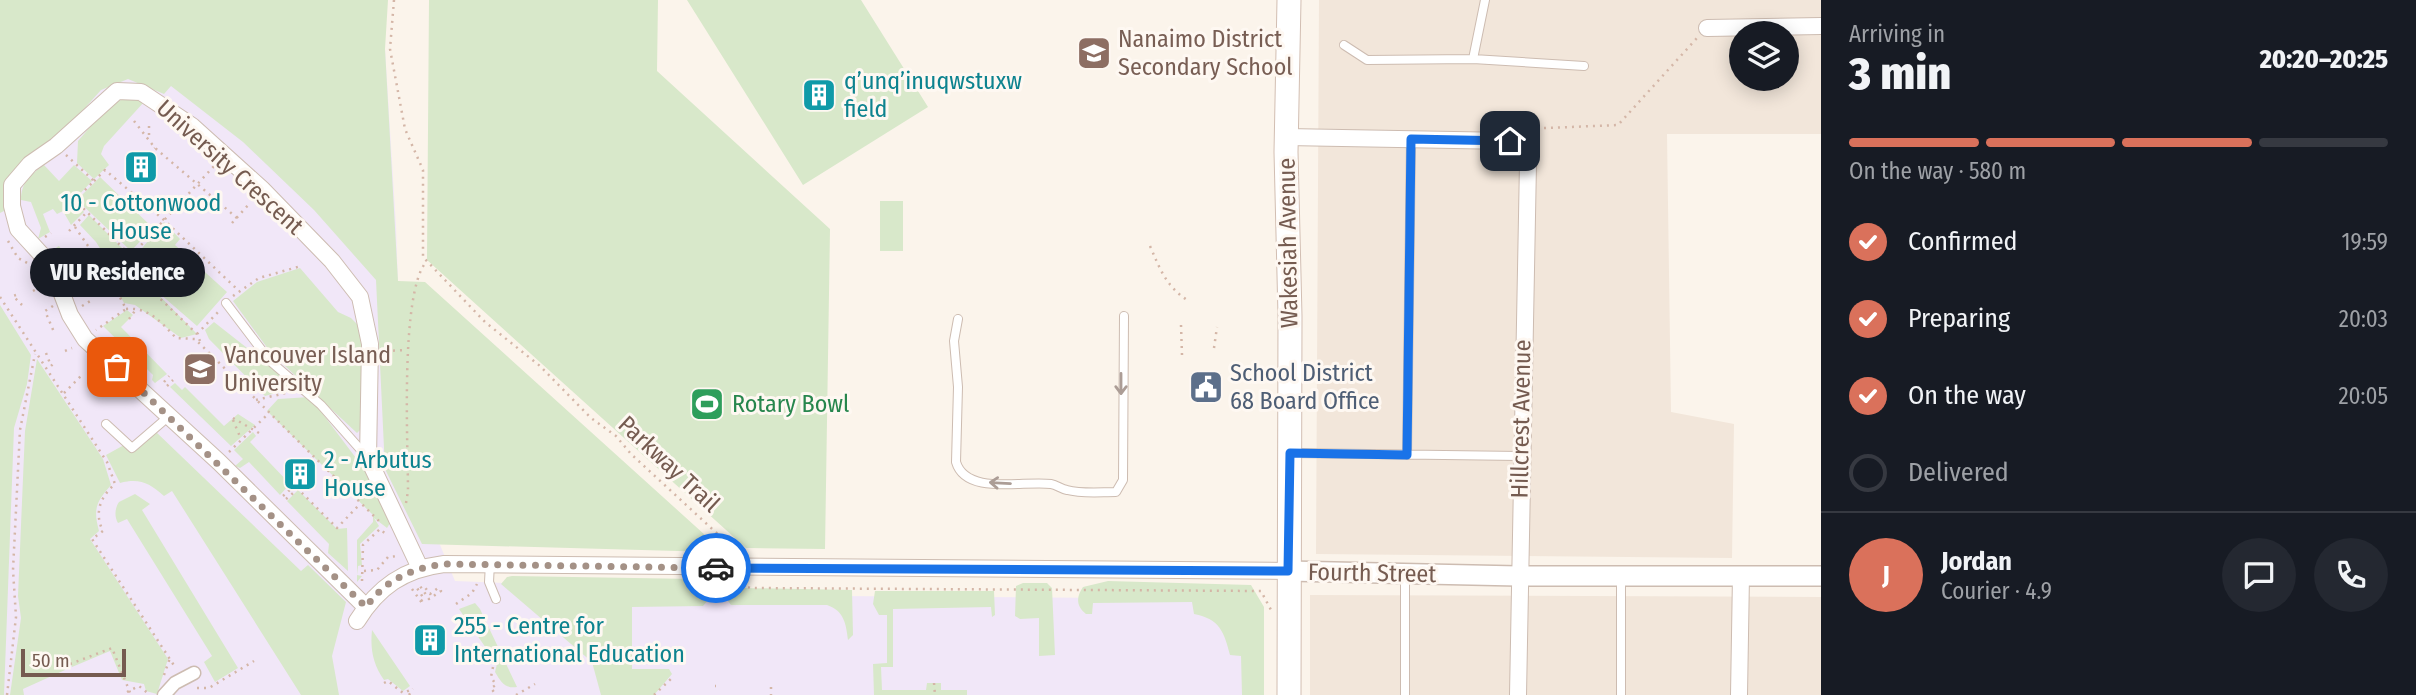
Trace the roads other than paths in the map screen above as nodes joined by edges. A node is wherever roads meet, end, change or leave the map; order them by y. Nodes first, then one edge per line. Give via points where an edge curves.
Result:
1 (1289, 0) edge
2 (1485, 0) edge
3 (1821, 26) edge
4 (1707, 28) road end
5 (1344, 46) dead end
6 (1473, 59) junction
7 (1584, 66) dead end
8 (1286, 137) junction
9 (1411, 139) junction
10 (226, 303) road end
11 (1124, 316) dead end
12 (958, 319) dead end
13 (168, 417) junction
14 (106, 424) dead end
15 (1290, 453) junction
16 (1407, 455) junction
17 (1520, 456) junction
18 (368, 458) junction
19 (490, 563) junction
20 (1288, 571) junction
21 (415, 572) junction
22 (1621, 574) junction
23 (1405, 575) junction
24 (1741, 575) junction
25 (1518, 576) junction
26 (1821, 576) edge
27 (496, 600) dead end
28 (366, 607) junction
29 (357, 621) dead end
30 (194, 673) dead end
31 (164, 695) edge
32 (1289, 695) edge
33 (1405, 695) edge
34 (1518, 695) edge
35 (1621, 695) edge
36 (1739, 695) edge

1 - 8 main road, Wakesiah Avenue
2 - 6 lane
3 - 4 street
5 - 6 lane via 1367,60
6 - 7 lane
8 - 9 street
8 - 15 main road, Wakesiah Avenue
9 - 16 lane
9 - 17 street, Hillcrest Avenue via 1523,144 1528,163
10 - 18 lane via 270,361 321,405
11 -> 12 lane via 1123,480 1116,492 1077,492 1053,484 995,484 959,472 954,341
13 - 14 lane via 132,448
13 - 18 street, University Crescent via 85,339 70,315 51,265 18,229 12,206 12,185 30,163 117,91 130,89 154,98 192,126 332,261 360,297 370,344
13 - 28 street, University Crescent
15 - 16 lane
15 - 20 main road, Wakesiah Avenue
16 - 17 lane
17 - 25 street, Hillcrest Avenue
18 - 21 street, University Crescent
19 - 20 street, Fourth Street
19 - 21 street, Fourth Street
19 - 27 lane via 489,582
20 - 23 street, Fourth Street
20 - 32 main road, Wakesiah Avenue
21 - 28 street, Fourth Street via 387,585
22 - 24 street, Fourth Street
22 - 25 street, Fourth Street
22 - 35 lane
23 - 25 street, Fourth Street
23 - 33 lane
24 - 26 street, Fourth Street
24 - 36 street
25 - 34 street, Hillcrest Avenue
28 - 29 street, Fourth Street
30 - 31 street

